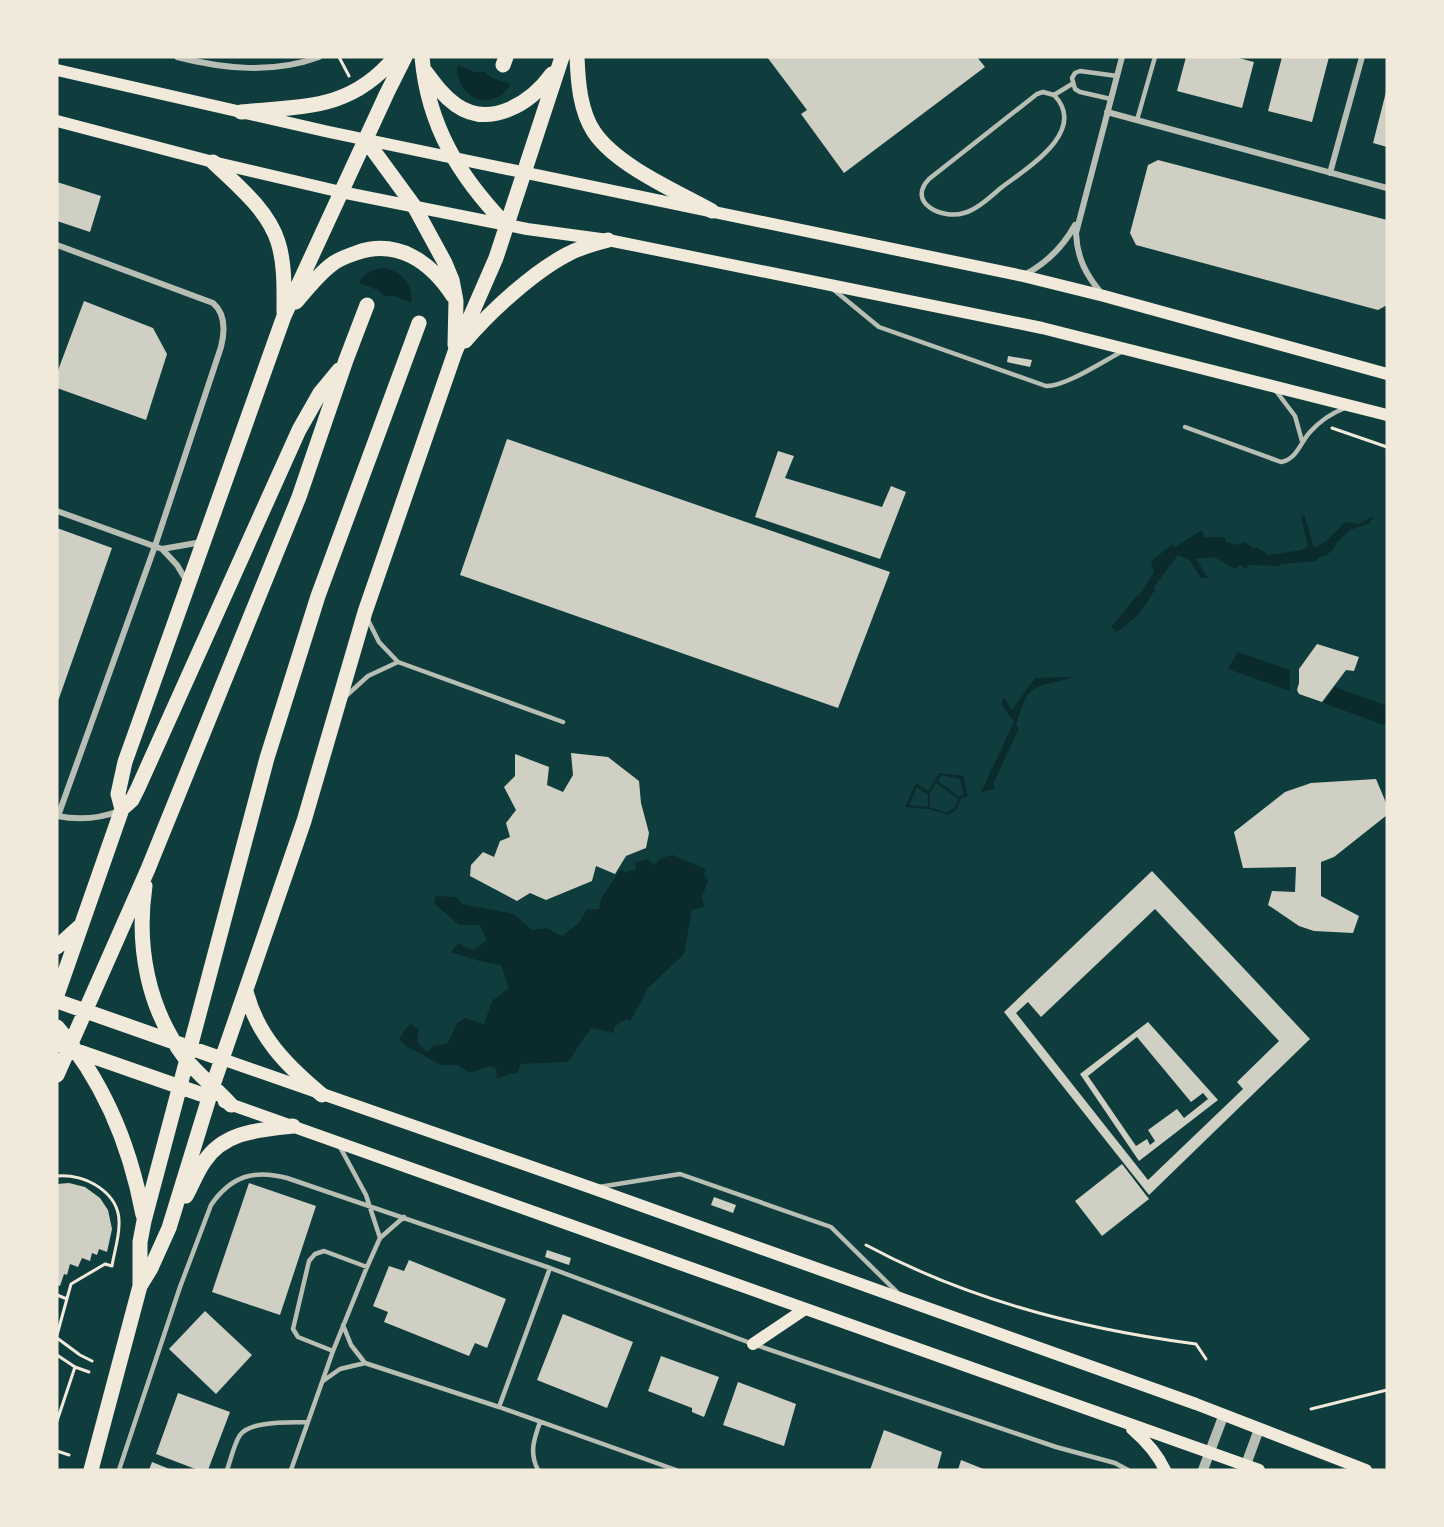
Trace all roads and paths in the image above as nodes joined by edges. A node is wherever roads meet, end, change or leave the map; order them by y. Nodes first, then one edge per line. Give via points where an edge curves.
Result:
1 (177, 57) edge
2 (319, 57) edge
3 (339, 57) edge
4 (395, 57) edge
5 (405, 57) edge
6 (577, 57) edge
7 (1122, 57) edge
8 (1155, 57) edge
9 (1362, 57) edge
10 (560, 60) edge
11 (422, 63) edge
12 (57, 70) edge
13 (1117, 76) junction
14 (353, 83) dead end
15 (1072, 84) junction
16 (1054, 95) junction
17 (1111, 99) junction
18 (241, 112) junction
19 (1107, 112) junction
20 (1137, 120) junction
21 (57, 121) edge
22 (365, 139) junction
23 (452, 157) junction
24 (213, 162) junction
25 (523, 172) junction
26 (1330, 173) junction
27 (1387, 188) edge
28 (341, 192) junction
29 (414, 206) junction
30 (712, 211) junction
31 (1078, 219) junction
32 (506, 225) junction
33 (608, 240) junction
34 (57, 245) edge
35 (1023, 276) junction
36 (827, 284) junction
37 (1104, 296) junction
38 (456, 301) junction
39 (367, 305) dead end
40 (284, 316) junction
41 (419, 323) dead end
42 (1127, 349) junction
43 (455, 352) junction
44 (346, 360) junction
45 (1387, 374) edge
46 (1270, 385) junction
47 (1352, 406) junction
48 (1387, 415) edge
49 (1319, 423) junction
50 (1185, 427) dead end
51 (1302, 441) junction
52 (1387, 447) edge
53 (57, 511) edge
54 (203, 542) junction
55 (155, 546) junction
56 (162, 549) junction
57 (188, 583) junction
58 (366, 612) junction
59 (398, 662) junction
60 (340, 700) junction
61 (564, 722) dead end
62 (122, 809) junction
63 (58, 816) edge
64 (148, 869) junction
65 (81, 925) junction
66 (57, 947) edge
67 (246, 990) junction
68 (57, 995) edge
69 (57, 1002) edge
70 (85, 1011) junction
71 (57, 1027) edge
72 (68, 1046) edge
73 (184, 1051) junction
74 (222, 1059) junction
75 (57, 1075) edge
76 (180, 1086) junction
77 (211, 1091) junction
78 (322, 1095) junction
79 (231, 1105) joint
80 (293, 1126) junction
81 (337, 1142) junction
82 (57, 1176) edge
83 (592, 1188) junction
84 (370, 1206) junction
85 (404, 1217) junction
86 (144, 1221) junction
87 (169, 1228) junction
88 (380, 1238) junction
89 (857, 1240) dead end
90 (367, 1267) junction
91 (550, 1268) junction
92 (140, 1286) junction
93 (57, 1295) edge
94 (67, 1299) junction
95 (905, 1300) junction
96 (805, 1309) junction
97 (343, 1325) junction
98 (57, 1337) edge
99 (753, 1344) junction
100 (333, 1351) junction
101 (57, 1354) edge
102 (1206, 1359) dead end
103 (92, 1361) dead end
104 (365, 1363) junction
105 (75, 1367) junction
106 (90, 1372) dead end
107 (323, 1381) junction
108 (1387, 1390) edge
109 (499, 1407) junction
110 (1311, 1409) dead end
111 (1224, 1414) junction
112 (57, 1421) edge
113 (308, 1422) junction
114 (540, 1422) junction
115 (1125, 1422) junction
116 (1259, 1429) junction
117 (57, 1451) edge
118 (1209, 1453) junction
119 (69, 1455) dead end
120 (1245, 1468) edge
121 (91, 1470) edge
122 (119, 1470) edge
123 (227, 1470) edge
124 (291, 1470) edge
125 (538, 1470) edge
126 (676, 1470) edge
127 (1128, 1470) edge
128 (1165, 1470) edge
129 (1203, 1470) edge
130 (1259, 1470) edge
131 (1366, 1470) edge

1 - 2 street via 250,68
3 - 14 path
4 - 18 main road via 382,74 337,100
5 - 22 main road
6 - 30 main road via 584,108 606,148
7 - 13 street
8 - 20 lane
9 - 26 street
10 - 11 main road via 545,83 525,102 497,114 483,115 453,103 439,90
10 - 25 main road
11 - 23 main road via 435,120
12 - 18 main road
13 - 15 lane via 1080,70
13 - 17 street
15 - 16 lane
15 - 17 lane via 1080,92
16 - 16 lane via 1037,94 929,179 922,189 926,206 947,214 967,213 1043,156 1062,127 1064,110
17 - 19 street
18 - 22 main road
19 - 20 street
19 - 31 street
20 - 26 street
21 - 24 main road
22 - 23 main road
22 - 28 main road
22 - 29 main road
23 - 25 main road
23 - 32 main road via 468,182
24 - 28 main road
24 - 40 main road via 242,190 273,231 282,264
25 - 30 main road
25 - 32 main road
26 - 27 street
28 - 29 main road
28 - 40 main road
29 - 32 main road
29 - 38 main road via 453,280
30 - 35 main road
31 - 35 street via 1050,259
31 - 37 street via 1080,261
32 - 33 main road
32 - 43 main road via 496,258
33 - 36 main road
33 - 43 main road via 554,262 477,327
34 - 55 street via 213,303 223,317 218,358
35 - 37 main road
36 - 42 main road
36 - 42 lane via 879,327 1046,386 1067,381
37 - 45 main road
38 - 40 main road via 444,282 406,252 366,249 333,263
38 - 43 main road
39 - 44 main road
40 - 54 main road
41 - 73 main road via 318,596 267,758
42 - 46 main road
43 - 58 main road
44 - 62 main road via 320,393 299,430 138,788
44 - 64 main road via 299,497
46 - 47 main road
46 - 51 lane via 1295,416
47 - 48 main road
47 - 49 lane
49 - 51 lane
49 - 52 path
50 - 51 lane via 1281,462 1292,458
53 - 55 street
54 - 56 street
54 - 57 main road
55 - 56 street
55 - 63 street
56 - 57 street
57 - 62 main road via 125,762 118,794
58 - 59 lane via 379,642
58 - 60 main road
59 - 60 lane via 368,676
59 - 61 lane
60 - 67 main road via 304,821
62 - 63 street via 85,819
62 - 65 main road
64 - 70 main road
64 - 73 main road via 142,905 144,963 153,998
65 - 66 main road
65 - 68 main road
67 - 74 main road
67 - 78 main road via 260,1029 295,1071
69 - 70 main road
70 - 72 main road
70 - 73 main road
71 - 72 main road
72 - 75 main road
72 - 76 main road
72 - 86 main road via 105,1097 118,1126
73 - 74 main road
73 - 76 main road
73 - 77 main road
74 - 77 main road
74 - 78 main road
76 - 77 main road
76 - 86 main road
77 - 79 main road
77 - 87 main road
78 - 83 main road
79 - 80 main road
80 - 81 main road
80 - 87 main road via 242,1134 216,1147 202,1164
81 - 84 lane
81 - 96 main road
82 - 94 path via 80,1177 96,1184 108,1196 120,1223 112,1266 105,1264 71,1284
83 - 95 main road
83 - 95 lane via 680,1174 831,1227
84 - 85 lane
84 - 88 lane
84 - 122 lane via 273,1174 244,1177 219,1193 180,1287
85 - 88 lane
85 - 91 lane
86 - 92 main road
87 - 92 main road
88 - 90 lane
89 - 102 path via 918,1270 1010,1305 1102,1329 1196,1344
90 - 97 lane
90 - 100 lane via 324,1251 309,1261 293,1329 298,1337
91 - 99 lane
91 - 109 lane
92 - 121 main road
93 - 94 path
94 - 98 path
95 - 111 main road
96 - 99 main road
96 - 115 main road
97 - 100 lane
97 - 104 lane via 351,1345
98 - 103 path
99 - 127 lane
100 - 107 lane
101 - 105 path
104 - 107 lane via 340,1370
104 - 109 lane
105 - 106 path
105 - 112 path
107 - 113 lane
108 - 110 path
109 - 114 lane
111 - 116 main road
111 - 118 street
113 - 123 lane via 248,1428 240,1435
113 - 124 lane
114 - 125 lane via 532,1454
114 - 126 lane
115 - 118 main road
115 - 128 main road via 1159,1457
116 - 120 street
116 - 131 main road
117 - 119 path
118 - 120 main road
118 - 129 street
120 - 130 main road

